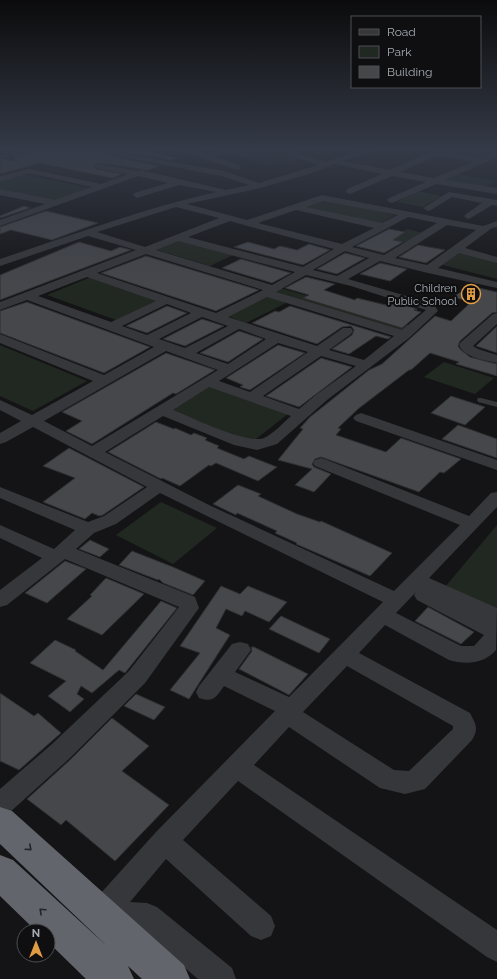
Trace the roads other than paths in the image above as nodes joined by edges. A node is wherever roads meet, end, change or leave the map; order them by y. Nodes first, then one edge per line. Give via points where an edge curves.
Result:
1 (19, 196) edge
2 (78, 196) edge
3 (212, 196) edge
4 (401, 196) edge
5 (447, 196) edge
6 (452, 196) edge
7 (392, 200) dead end
8 (56, 203) junction
9 (493, 203) edge
10 (177, 204) junction
11 (295, 207) junction
12 (428, 208) dead end
13 (407, 214) junction
14 (0, 216) edge
15 (470, 216) dead end
16 (12, 218) junction
17 (229, 218) junction
18 (445, 222) junction
19 (0, 223) edge
20 (247, 223) junction
21 (497, 224) edge
22 (385, 227) junction
23 (484, 229) junction
24 (86, 232) junction
25 (178, 238) junction
26 (343, 248) junction
27 (457, 249) junction
28 (146, 250) junction
29 (0, 254) edge
30 (244, 254) junction
31 (15, 258) junction
32 (381, 258) junction
33 (497, 260) edge
34 (0, 264) edge
35 (211, 269) junction
36 (306, 270) junction
37 (428, 270) junction
38 (87, 273) junction
39 (339, 279) junction
40 (497, 286) edge
41 (272, 289) junction
42 (27, 296) junction
43 (166, 300) junction
44 (0, 306) edge
45 (202, 312) junction
46 (497, 317) edge
47 (217, 318) junction
48 (238, 324) junction
49 (415, 326) junction
50 (111, 327) junction
51 (347, 331) dead end
52 (404, 335) junction
53 (276, 338) junction
54 (2, 340) edge
55 (148, 340) junction
56 (165, 346) junction
57 (319, 351) junction
58 (186, 353) junction
59 (497, 359) edge
60 (366, 365) junction
61 (229, 369) junction
62 (104, 380) junction
63 (208, 382) junction
64 (252, 398) junction
65 (481, 400) dead end
66 (0, 404) edge
67 (497, 405) edge
68 (162, 410) junction
69 (301, 415) junction
70 (361, 418) dead end
71 (33, 420) junction
72 (0, 439) edge
73 (93, 452) junction
74 (321, 463) dead end
75 (497, 466) edge
76 (160, 486) junction
77 (0, 492) edge
78 (497, 497) edge
79 (471, 523) junction
80 (88, 529) junction
81 (0, 531) edge
82 (60, 554) junction
83 (401, 596) junction
84 (0, 600) edge
85 (497, 616) edge
86 (497, 632) edge
87 (240, 650) dead end
88 (345, 655) junction
89 (222, 675) junction
90 (207, 692) dead end
91 (290, 712) junction
92 (237, 768) junction
93 (0, 805) edge
94 (0, 822) edge
95 (165, 841) junction
96 (0, 872) edge
97 (102, 914) junction
98 (261, 926) dead end
99 (497, 947) edge
100 (88, 963) edge
101 (163, 973) edge
102 (114, 979) edge
103 (221, 979) edge

1 - 8 street
2 - 8 street
3 - 10 street
4 - 7 street
5 - 12 street
6 - 9 street
8 - 16 street
9 - 15 street
10 - 17 street
10 - 24 street
11 - 13 street via 322,198
11 - 20 street
11 - 22 street
13 - 18 street
13 - 22 street
14 - 16 street
16 - 19 street
17 - 20 street
17 - 25 street
18 - 23 street
18 - 32 street
20 - 26 street
21 - 23 street
22 - 26 street
23 - 27 street
24 - 28 street
24 - 31 street
25 - 28 street
25 - 30 street
26 - 32 street
26 - 36 street
27 - 33 street
27 - 37 street
28 - 35 street
28 - 38 street
29 - 31 street
30 - 35 street
30 - 36 street
31 - 34 street
32 - 37 street
32 - 39 street
35 - 41 street
36 - 39 street
36 - 41 street
37 - 40 street
38 - 42 street
38 - 43 street
39 - 49 street via 430,307 432,311
41 - 47 street
41 - 49 street
41 - 52 street
42 - 44 street
42 - 50 street
43 - 45 street
43 - 50 street
45 - 47 street
45 - 55 street
46 - 59 street via 466,345 473,352
47 - 48 street
48 - 53 street
48 - 58 street
49 - 52 street
50 - 55 street
51 - 57 street
52 - 60 street
53 - 57 street
53 - 61 street
54 - 62 street
55 - 56 street
56 - 58 street
56 - 62 street
57 - 60 street
57 - 64 street
58 - 61 street
60 - 69 street
61 - 63 street
62 - 71 street
63 - 64 street
63 - 68 street
64 - 69 street
65 - 67 lane
66 - 71 street
68 - 69 street via 240,442 258,445 271,441
68 - 73 street
70 - 75 street
71 - 72 street
71 - 73 street
73 - 76 street
74 - 79 street
76 - 80 street via 110,520
76 - 83 street
77 - 80 street
78 - 79 street
79 - 83 street
80 - 82 street
81 - 82 street
82 - 84 street
82 - 93 street via 188,602 189,608 137,677 61,752
83 - 85 street
83 - 86 street
83 - 86 street via 457,654 471,656 482,652
83 - 88 street
87 - 89 street
88 - 91 street
88 - 91 street via 462,720 465,726 464,733 416,781 405,784 388,780
89 - 90 street
89 - 91 street
91 - 92 street
92 - 95 street
92 - 99 street
94 -> 97 highway
95 - 97 street
95 - 98 street
100 -> 96 highway
97 - 101 highway
97 - 103 street via 147,917
100 - 102 highway

